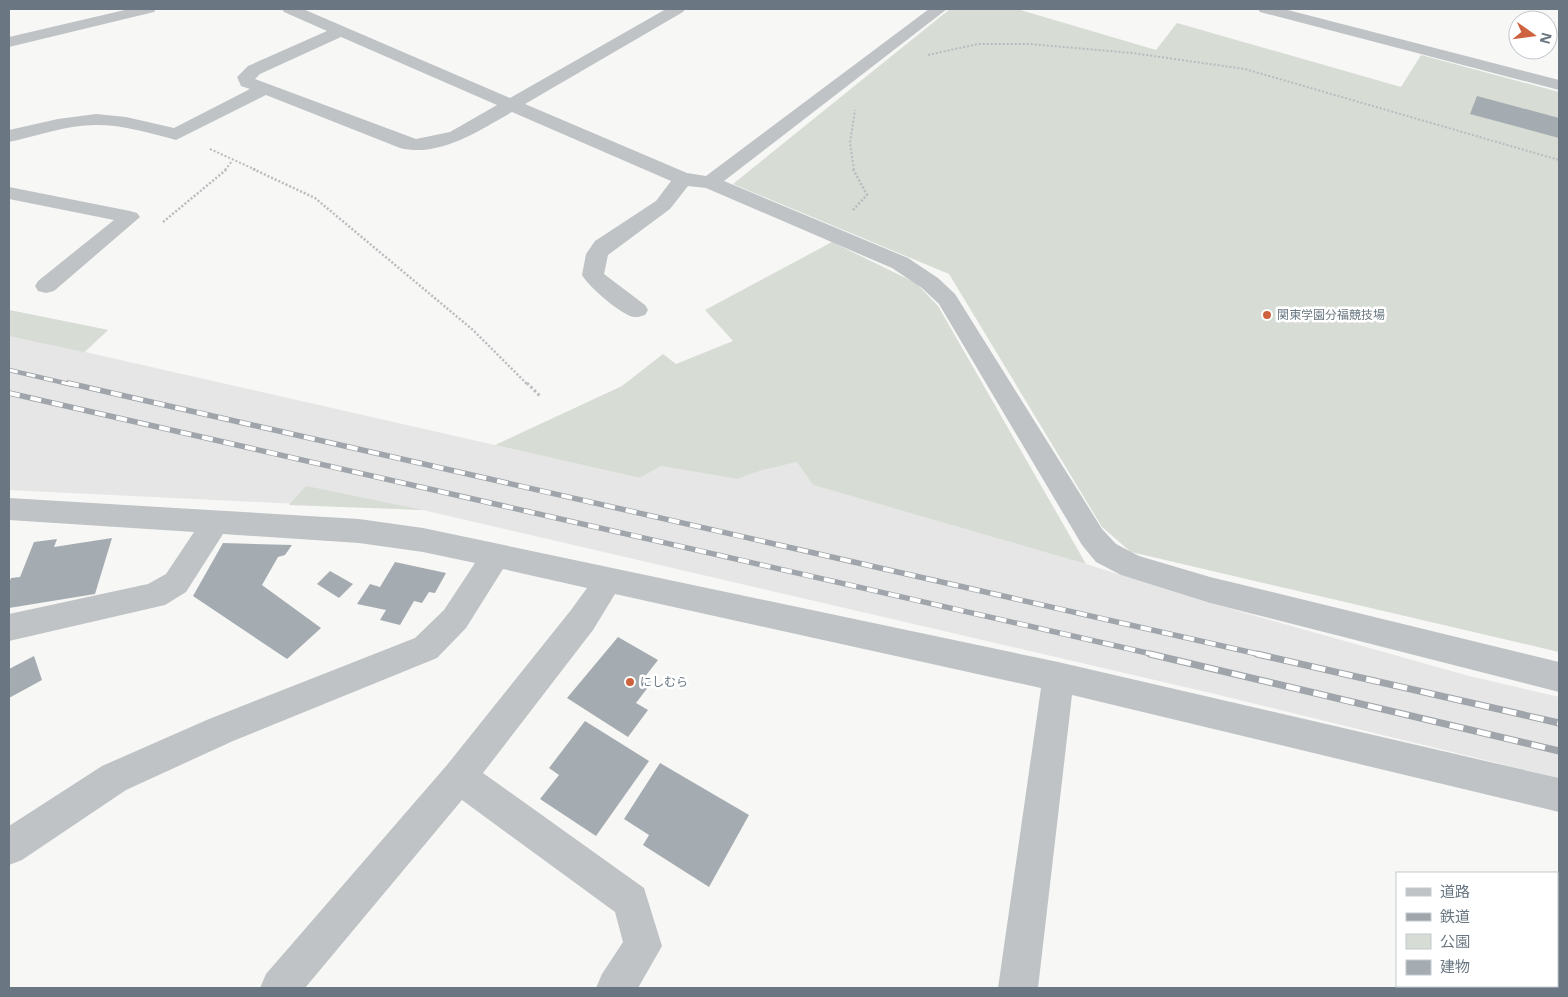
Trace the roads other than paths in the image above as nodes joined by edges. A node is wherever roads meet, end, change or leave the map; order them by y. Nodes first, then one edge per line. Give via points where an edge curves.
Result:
1 (148, 9) edge
2 (290, 9) edge
3 (677, 9) edge
4 (939, 9) edge
5 (1266, 9) edge
6 (341, 31) junction
7 (9, 42) edge
8 (1559, 86) edge
9 (265, 89) junction
10 (512, 105) junction
11 (9, 136) edge
12 (683, 179) junction
13 (710, 182) junction
14 (9, 193) edge
15 (46, 286) dead end
16 (637, 310) dead end
17 (9, 510) edge
18 (215, 523) junction
19 (496, 556) junction
20 (607, 582) junction
21 (9, 626) edge
22 (1058, 677) junction
23 (1559, 677) edge
24 (459, 777) junction
25 (1559, 796) edge
26 (9, 847) edge
27 (280, 988) edge
28 (616, 988) edge
29 (1018, 988) edge

1 - 7 street
2 - 6 street
3 - 10 street
4 - 13 street
5 - 8 street
6 - 9 street via 254,70 246,77 247,82
6 - 10 street
9 - 10 street via 416,145 456,136
9 - 11 street via 176,134 153,127 85,120
10 - 12 street
12 - 13 street
12 - 16 street via 663,205 603,246 597,254 593,275
13 - 23 street via 900,263 930,283 947,299 1092,537 1106,552 1131,566 1210,590
14 - 15 street via 130,217
17 - 18 street
18 - 19 street via 359,531 423,540
18 - 21 street via 176,583 154,596
19 - 20 street
19 - 26 street via 455,619 426,648 221,730 114,778
20 - 22 street
20 - 24 street via 582,620
22 - 25 street
22 - 29 street
24 - 27 street
24 - 28 street via 631,901 643,946

